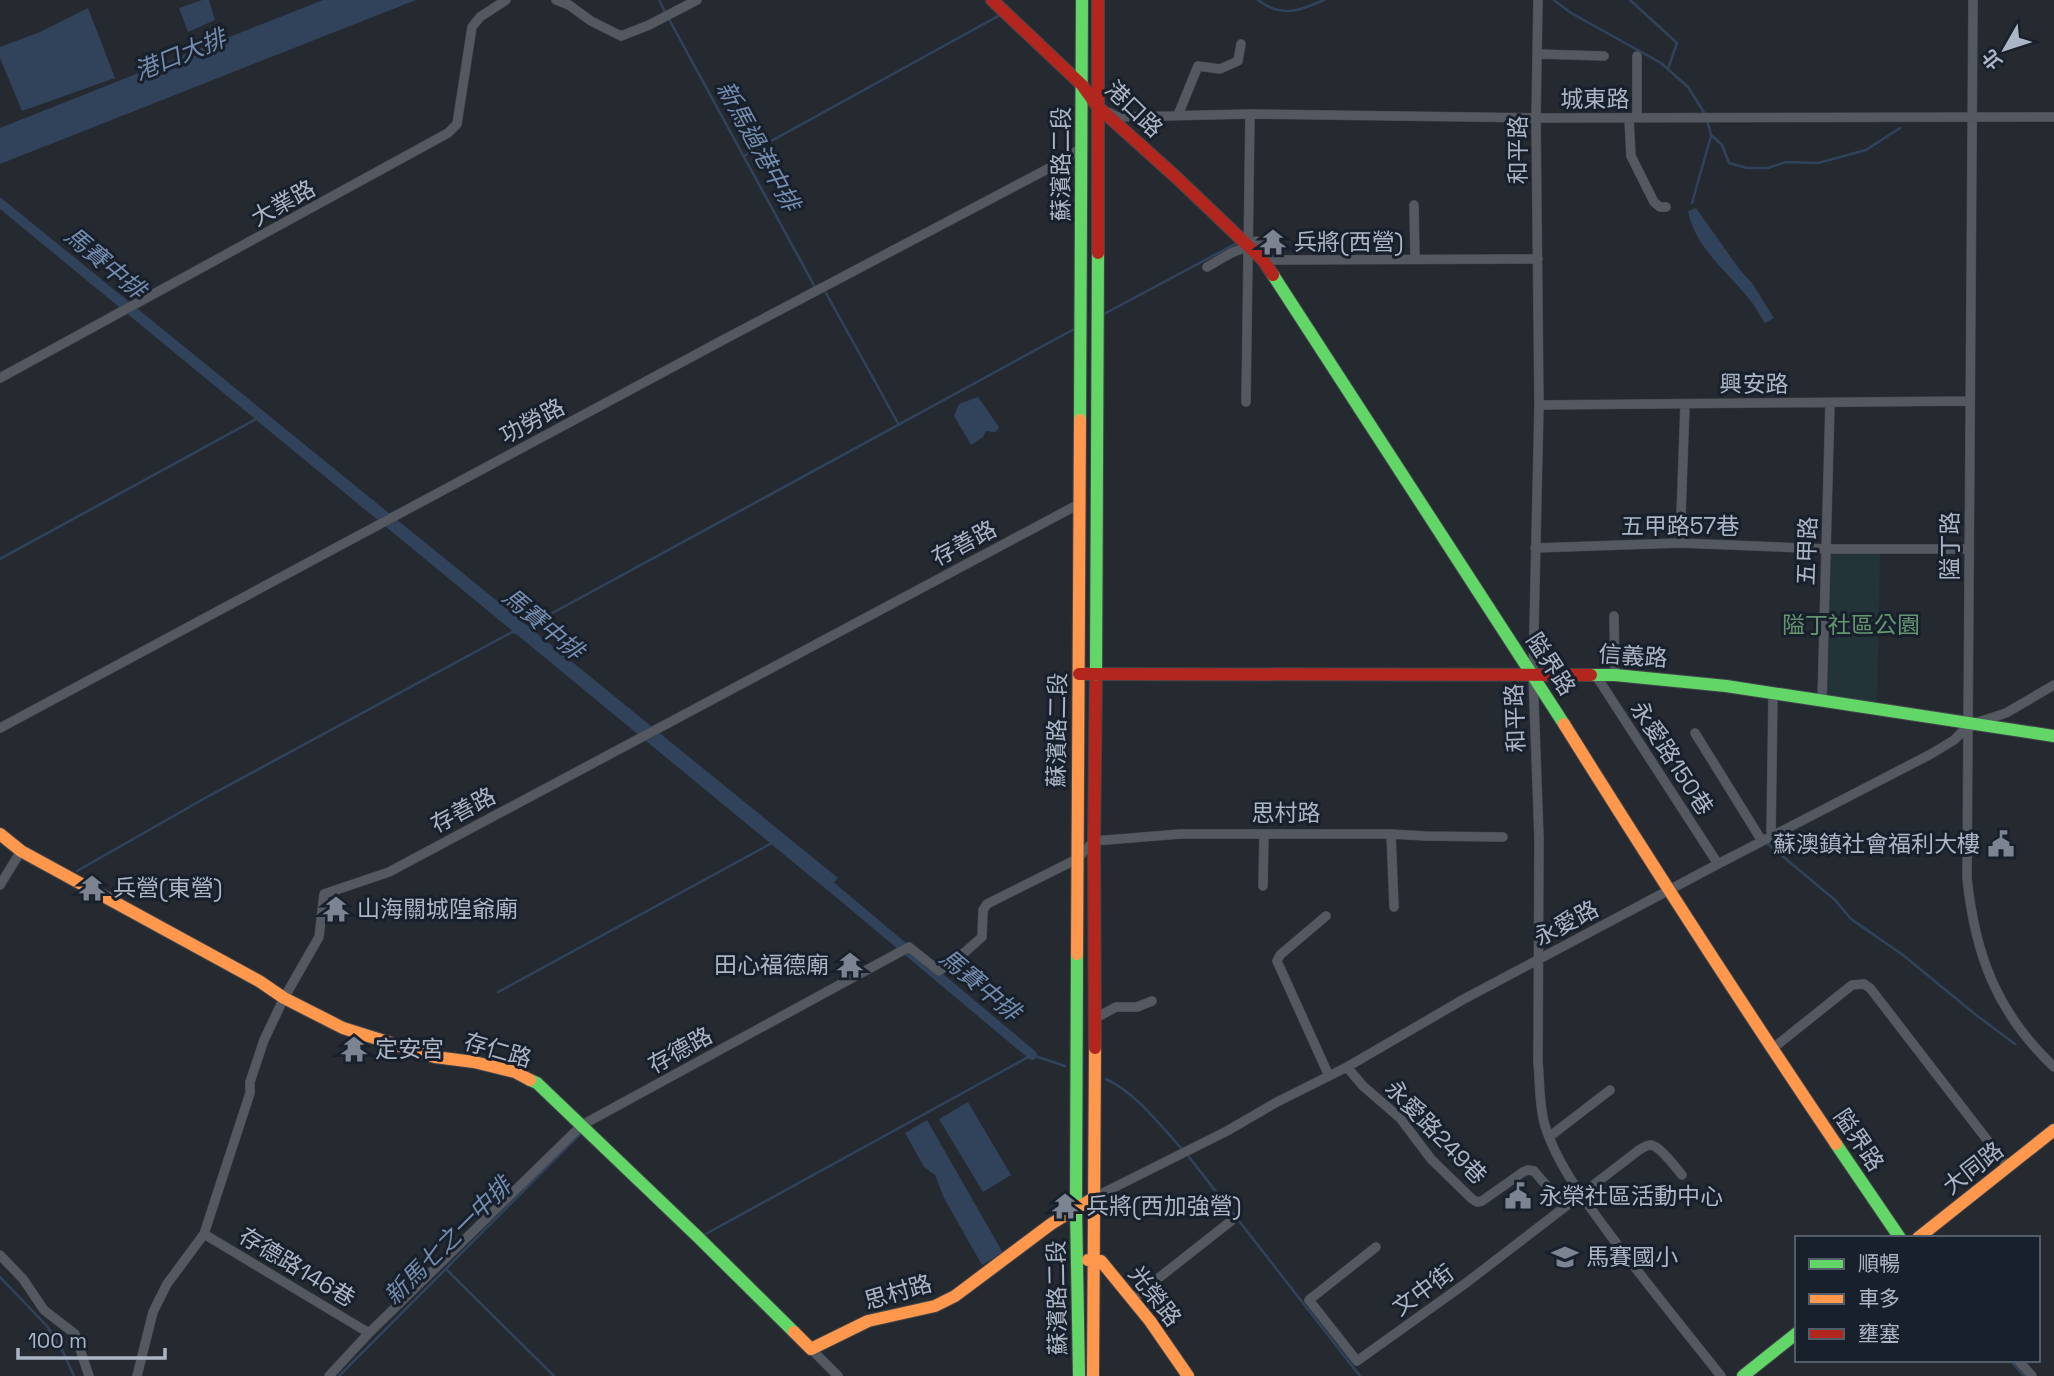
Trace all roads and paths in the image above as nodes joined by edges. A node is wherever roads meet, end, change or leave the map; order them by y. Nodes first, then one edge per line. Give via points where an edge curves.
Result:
1 (506, 0) edge
2 (556, 0) edge
3 (697, 0) edge
4 (992, 0) edge
5 (1082, 0) edge
6 (1098, 0) edge
7 (1538, 0) edge
8 (1973, 0) edge
9 (1241, 44) dead end
10 (1538, 54) junction
11 (1604, 56) dead end
12 (1637, 56) dead end
13 (1082, 85) junction
14 (1097, 106) junction
15 (1250, 114) junction
16 (1178, 115) junction
17 (1972, 117) junction
18 (2054, 117) edge
19 (1536, 118) junction
20 (1633, 118) junction
21 (1083, 147) junction
22 (1414, 205) dead end
23 (1666, 207) dead end
24 (1270, 242) dead end
25 (1249, 243) junction
26 (1415, 259) junction
27 (1538, 259) junction
28 (1263, 260) junction
29 (1207, 267) dead end
30 (0, 379) edge
31 (1970, 401) junction
32 (1247, 402) dead end
33 (1830, 403) junction
34 (1685, 404) junction
35 (1539, 405) junction
36 (1079, 504) junction
37 (1680, 542) junction
38 (1535, 548) junction
39 (1826, 549) junction
40 (1969, 549) junction
41 (1614, 616) dead end
42 (1079, 674) junction
43 (1096, 674) junction
44 (1533, 674) junction
45 (1595, 674) junction
46 (1615, 675) junction
47 (2054, 685) edge
48 (1773, 694) junction
49 (1822, 701) junction
50 (1969, 725) junction
51 (0, 729) edge
52 (1695, 733) dead end
53 (2054, 736) edge
54 (0, 834) edge
55 (1264, 834) junction
56 (1391, 834) junction
57 (1503, 837) dead end
58 (1766, 839) junction
59 (1094, 841) junction
60 (21, 851) junction
61 (1077, 859) junction
62 (1718, 864) junction
63 (0, 885) edge
64 (1263, 886) dead end
65 (1670, 890) junction
66 (1394, 907) dead end
67 (1326, 916) dead end
68 (1539, 960) junction
69 (284, 998) junction
70 (1152, 1001) dead end
71 (1094, 1019) junction
72 (1772, 1049) junction
73 (1347, 1067) junction
74 (2054, 1067) edge
75 (1329, 1076) junction
76 (1610, 1090) dead end
77 (582, 1125) junction
78 (2054, 1130) edge
79 (1549, 1137) junction
80 (2008, 1167) junction
81 (1682, 1175) dead end
82 (1581, 1195) junction
83 (1095, 1197) junction
84 (1564, 1206) junction
85 (1076, 1208) junction
86 (1231, 1221) dead end
87 (204, 1234) junction
88 (1899, 1236) edge
89 (1921, 1236) edge
90 (1376, 1247) dead end
91 (0, 1255) edge
92 (1094, 1260) junction
93 (1078, 1261) junction
94 (1132, 1299) junction
95 (369, 1333) junction
96 (1795, 1336) edge
97 (811, 1349) junction
98 (2020, 1362) edge
99 (1079, 1371) edge
100 (1093, 1371) edge
101 (89, 1376) edge
102 (136, 1376) edge
103 (329, 1376) edge
104 (838, 1376) edge
105 (1188, 1376) edge
106 (1721, 1376) edge
107 (1743, 1376) edge
108 (2032, 1376) edge

1 - 30 street, 大業路 via 472,27 457,124 448,133
2 - 3 street via 621,36
4 - 13 street, 港口路
5 - 13 street, 蘇濱路二段
6 - 14 street, 蘇濱路二段
7 - 10 street, 和平路
8 - 17 street, 隘丁路
9 - 16 street via 1238,61 1220,69 1198,66
10 - 11 street
10 - 19 street, 和平路
12 - 20 street
13 - 14 street, 港口路
13 - 21 street, 蘇濱路二段
14 - 16 street, 城東路 via 1118,117
14 - 25 street, 港口路
14 - 43 street, 蘇濱路二段
15 - 16 street, 城東路
15 - 19 street, 城東路
15 - 25 street
17 - 18 street, 城東路
17 - 20 street, 城東路
17 - 31 street, 隘丁路
19 - 20 street, 城東路
19 - 27 street, 和平路
20 - 23 street via 1631,156 1654,202
21 - 36 street, 蘇濱路二段
21 - 51 street, 功勞路
22 - 26 street
24 - 25 street
25 - 28 street, 隘界路
25 - 29 street
25 - 32 street
26 - 27 street
26 - 28 street
27 - 35 street, 和平路
28 - 44 street, 隘界路
31 - 33 street, 興安路
31 - 40 street, 隘丁路
33 - 34 street, 興安路
33 - 39 street, 五甲路
34 - 35 street, 興安路
34 - 37 street
35 - 38 street, 和平路
36 - 42 street, 蘇濱路二段
36 - 69 street, 存善路 via 389,872 324,894 319,937
37 - 38 street, 五甲路57巷
37 - 39 street, 五甲路57巷
38 - 44 street, 和平路
39 - 40 street, 五甲路57巷
39 - 49 street, 五甲路
40 - 50 street, 隘丁路
41 - 46 street
42 - 43 street, 信義路
42 - 61 street, 蘇濱路二段
43 - 44 street, 信義路
43 - 59 street, 蘇濱路二段
44 - 45 street, 信義路
44 - 65 street, 隘界路
44 - 68 street, 和平路
45 - 46 street, 信義路
45 - 62 street, 永愛路150巷
46 - 48 street, 信義路
47 - 50 street, 永愛路 via 2006,713
48 - 49 street, 信義路
48 - 58 street
49 - 50 street, 信義路
50 - 53 street, 信義路
50 - 58 street, 永愛路 via 1931,754
50 - 74 street, 隘丁路 via 1967,878 1979,948 2005,1007
52 - 58 street
54 - 60 street, 存仁路
55 - 56 street, 思村路
55 - 59 street, 思村路
55 - 64 street
56 - 57 street, 思村路
56 - 66 street
58 - 62 street, 永愛路
59 - 61 street
59 - 71 street, 蘇濱路二段
60 - 63 street
60 - 69 street, 存仁路
61 - 77 street, 存德路 via 987,904 982,937 939,971 909,947
61 - 85 street, 蘇濱路二段
62 - 65 street, 永愛路
65 - 68 street, 永愛路
65 - 72 street, 隘界路
67 - 75 street via 1277,961
68 - 73 street, 永愛路
68 - 79 street, 和平路 via 1538,1062
69 - 77 street, 存仁路 via 343,1028 435,1056 515,1072 537,1083
69 - 87 street, 存善路 via 264,1040
70 - 71 street via 1116,1007
71 - 83 street, 蘇濱路二段
72 - 80 street via 1853,985 1864,984
72 - 88 street, 隘界路
73 - 75 street, 永愛路
73 - 84 street, 永愛路249巷 via 1472,1199 1482,1201 1523,1172 1534,1171
75 - 83 street, 永愛路
76 - 79 street
77 - 95 street, 存德路
77 - 97 street, 存仁路
78 - 80 street, 大同路
79 - 82 street, 和平路
80 - 89 street, 大同路
81 - 82 street, 文中街 via 1659,1149 1647,1145
82 - 84 street, 文中街
82 - 106 street, 和平路
83 - 85 street, 思村路
83 - 92 street, 蘇濱路二段
84 - 90 street, 文中街 via 1357,1361 1309,1300
85 - 93 street, 蘇濱路二段
85 - 97 street, 思村路 via 955,1296 935,1306 868,1321
86 - 94 street
87 - 95 street, 存德路146巷
87 - 102 street, 存善路 via 167,1284 153,1312
91 - 101 street via 44,1310 75,1334
92 - 93 street, 光榮路
92 - 94 street, 光榮路 via 1101,1261
92 - 100 street, 蘇濱路二段
93 - 99 street, 蘇濱路二段
94 - 105 street, 光榮路
95 - 103 street, 存德路
96 - 107 street
97 - 104 street, 存仁路
98 - 108 street
99 - 100 street

